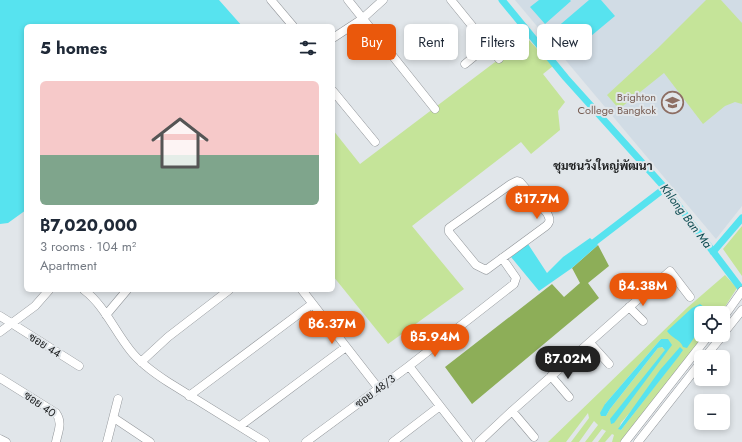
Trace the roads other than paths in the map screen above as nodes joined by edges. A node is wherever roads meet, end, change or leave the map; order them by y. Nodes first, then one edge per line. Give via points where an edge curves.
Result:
1 (271, 0) edge
2 (348, 0) edge
3 (383, 0) edge
4 (451, 0) edge
5 (362, 19) junction
6 (291, 24) edge
7 (470, 24) edge
8 (335, 37) edge
9 (470, 60) edge
10 (465, 64) dead end
11 (335, 93) edge
12 (435, 109) dead end
13 (375, 142) dead end
14 (502, 258) junction
15 (742, 291) edge
16 (47, 292) edge
17 (86, 292) edge
18 (124, 292) edge
19 (226, 292) edge
20 (303, 292) edge
21 (690, 297) dead end
22 (312, 304) junction
23 (629, 307) junction
24 (730, 308) edge
25 (742, 310) edge
26 (106, 315) junction
27 (0, 316) edge
28 (643, 321) dead end
29 (11, 323) junction
30 (730, 326) edge
31 (0, 332) edge
32 (705, 342) edge
33 (717, 342) edge
34 (590, 343) junction
35 (346, 347) junction
36 (711, 350) edge
37 (141, 362) junction
38 (609, 364) dead end
39 (79, 366) dead end
40 (409, 366) junction
41 (694, 371) edge
42 (551, 376) junction
43 (0, 378) edge
44 (379, 389) junction
45 (189, 396) junction
46 (569, 397) dead end
47 (118, 399) dead end
48 (440, 406) junction
49 (512, 411) junction
50 (114, 418) junction
51 (240, 426) junction
52 (534, 437) dead end
53 (0, 438) edge
54 (6, 442) edge
55 (56, 442) edge
56 (107, 442) edge
57 (150, 442) edge
58 (266, 442) edge
59 (306, 442) edge
60 (393, 442) edge
61 (468, 442) edge
62 (479, 442) edge
63 (626, 442) edge
64 (638, 442) edge

1 - 6 street
2 - 5 street
3 - 5 street
4 - 7 street
5 - 8 street
5 - 12 street
9 - 10 street
11 - 13 street
14 - 14 street via 486,270 479,267 449,232 449,228 517,181 550,219 546,226
14 - 40 street, ซอย 48/3 via 516,278 514,284
15 - 24 street
16 - 29 street via 35,306
17 - 26 street
18 - 26 street
19 - 37 street via 168,336
20 - 22 street
21 - 23 street via 670,271
22 - 35 street
22 - 45 street
23 - 28 street
23 - 34 street
25 - 30 street
26 - 37 street
27 - 29 street, ซอย 44
29 - 31 street
29 - 39 street, ซอย 44
32 - 63 street
33 - 36 street
34 - 38 street
34 - 42 street
35 - 44 street
35 - 51 street
37 - 45 street
40 - 44 street, ซอย 48/3
40 - 48 street
41 - 64 street
42 - 46 street
42 - 49 street
43 - 55 street, ซอย 40 via 56,413 60,423
44 - 59 street, ซอย 48/3
45 - 51 street
47 - 50 street
48 - 60 street
48 - 61 street
49 - 52 street
49 - 62 street
50 - 56 street
50 - 57 street
51 - 58 street
53 - 54 street

